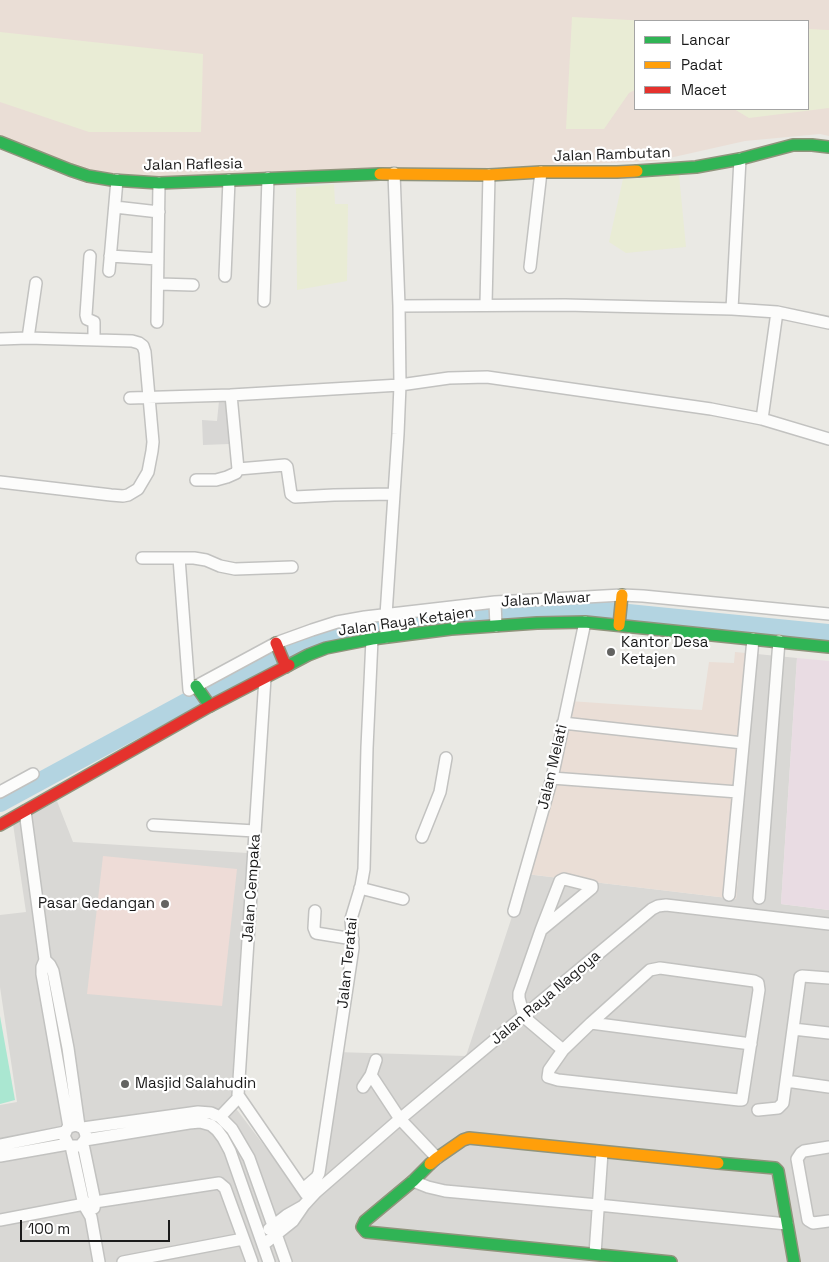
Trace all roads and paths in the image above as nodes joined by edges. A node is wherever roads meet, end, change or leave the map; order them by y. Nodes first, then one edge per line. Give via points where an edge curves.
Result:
1 (0, 142) edge
2 (829, 147) edge
3 (740, 159) junction
4 (541, 172) junction
5 (394, 173) junction
6 (489, 175) junction
7 (268, 178) junction
8 (117, 180) junction
9 (229, 180) junction
10 (159, 183) junction
11 (115, 208) junction
12 (159, 212) junction
13 (90, 256) dead end
14 (110, 256) junction
15 (158, 259) junction
16 (530, 267) dead end
17 (109, 271) dead end
18 (225, 276) dead end
19 (36, 283) dead end
20 (159, 284) junction
21 (193, 285) dead end
22 (264, 301) dead end
23 (486, 304) junction
24 (399, 306) junction
25 (732, 309) junction
26 (777, 312) junction
27 (157, 322) dead end
28 (829, 323) edge
29 (28, 338) junction
30 (0, 339) edge
31 (94, 340) junction
32 (400, 385) junction
33 (231, 396) junction
34 (130, 398) dead end
35 (149, 399) junction
36 (762, 419) junction
37 (829, 439) edge
38 (238, 468) junction
39 (196, 480) dead end
40 (0, 482) edge
41 (394, 494) junction
42 (142, 558) dead end
43 (179, 558) junction
44 (292, 567) dead end
45 (622, 597) junction
46 (495, 603) junction
47 (829, 614) edge
48 (585, 622) junction
49 (496, 623) junction
50 (620, 623) junction
51 (386, 626) junction
52 (372, 638) junction
53 (753, 639) junction
54 (780, 641) junction
55 (276, 645) junction
56 (829, 647) edge
57 (284, 663) junction
58 (265, 678) junction
59 (200, 694) junction
60 (563, 723) junction
61 (743, 743) junction
62 (446, 758) dead end
63 (32, 774) dead end
64 (552, 778) junction
65 (0, 792) edge
66 (738, 792) junction
67 (25, 810) junction
68 (0, 824) edge
69 (153, 825) dead end
70 (255, 831) junction
71 (422, 837) dead end
72 (360, 888) junction
73 (729, 895) dead end
74 (759, 898) dead end
75 (403, 899) dead end
76 (315, 911) dead end
77 (514, 911) dead end
78 (829, 924) edge
79 (541, 930) junction
80 (353, 939) junction
81 (829, 978) edge
82 (524, 1017) junction
83 (591, 1023) junction
84 (793, 1028) junction
85 (829, 1033) edge
86 (751, 1044) junction
87 (563, 1050) junction
88 (376, 1060) dead end
89 (371, 1076) junction
90 (786, 1081) junction
91 (363, 1087) dead end
92 (829, 1087) edge
93 (239, 1098) junction
94 (758, 1110) dead end
95 (220, 1116) junction
96 (400, 1119) junction
97 (161, 1122) junction
98 (74, 1128) junction
99 (84, 1142) junction
100 (0, 1145) edge
101 (70, 1145) junction
102 (829, 1147) edge
103 (602, 1152) junction
104 (0, 1156) edge
105 (437, 1158) junction
106 (413, 1181) junction
107 (304, 1196) junction
108 (90, 1203) junction
109 (598, 1205) junction
110 (0, 1220) edge
111 (829, 1221) edge
112 (787, 1224) junction
113 (275, 1230) junction
114 (243, 1239) junction
115 (262, 1240) junction
116 (595, 1254) junction
117 (99, 1262) edge
118 (123, 1262) edge
119 (252, 1262) edge
120 (269, 1262) edge
121 (286, 1262) edge
122 (671, 1262) edge
123 (794, 1262) edge

1 - 8 street, Jalan Raflesia via 70,170
2 - 3 street, Jalan Rambutan via 793,145
3 - 4 street, Jalan Rambutan via 696,167 651,170
3 - 25 street
4 - 6 street, Jalan Rambutan
4 - 16 street
5 - 6 street, Jalan Rambutan
5 - 7 street, Jalan Raflesia
5 - 24 street
6 - 23 street
7 - 9 street, Jalan Raflesia
7 - 22 street
8 - 10 street, Jalan Raflesia
8 - 11 street
9 - 10 street, Jalan Raflesia
9 - 18 street
10 - 12 street
11 - 12 street
11 - 14 street
12 - 15 street
13 - 31 street via 86,315 94,321
14 - 15 street
14 - 17 street
15 - 20 street
19 - 29 street
20 - 21 street
20 - 27 street
23 - 24 street
23 - 25 street
24 - 32 street
25 - 26 street
26 - 28 street
26 - 36 street
29 - 30 street
29 - 31 street
31 - 35 street via 132,341 143,346
32 - 33 street
32 - 36 street via 486,377
32 - 41 street
33 - 35 street
33 - 38 street
34 - 35 street
35 - 40 street via 152,451 148,472 133,492 123,496
36 - 37 street
38 - 39 street via 236,473 227,477
38 - 41 street via 285,465 291,494 295,497
41 - 51 street
42 - 43 street
43 - 44 street via 202,559 236,569
43 - 59 street
45 - 46 street, Jalan Mawar
45 - 47 street, Jalan Mawar via 643,596
45 - 50 street
46 - 49 street
46 - 51 street, Jalan Mawar
48 - 49 street, Jalan Raya Ketajen
48 - 50 street, Jalan Raya Ketajen
48 - 60 street, Jalan Melati
49 - 51 street, Jalan Raya Ketajen via 451,629
50 - 53 street, Jalan Raya Ketajen
51 - 52 street, Jalan Raya Ketajen
51 - 55 street, Jalan Mawar via 365,617 337,622
52 - 57 street, Jalan Raya Ketajen via 326,648
52 - 72 street, Jalan Teratai via 364,865
53 - 54 street, Jalan Raya Ketajen
53 - 61 street
54 - 56 street, Jalan Raya Ketajen
54 - 74 street
55 - 57 street
55 - 59 street, Jalan Mawar
57 - 58 street, Jalan Raya Ketajen
58 - 59 street, Jalan Raya Ketajen
58 - 70 street, Jalan Cempaka
59 - 67 street, Jalan Raya Ketajen via 146,743
60 - 61 street
60 - 64 street, Jalan Melati
61 - 66 street
62 - 71 street via 440,792
63 - 65 street
64 - 66 street
64 - 77 street, Jalan Melati
66 - 73 street
67 - 68 street, Jalan Raya Ketajen
67 - 98 street via 45,960 53,971
69 - 70 street
70 - 93 street, Jalan Cempaka
72 - 75 street
72 - 80 street, Jalan Teratai via 351,919
76 - 80 street via 316,932
78 - 82 street, Jalan Raya Nagoya via 658,906
79 - 79 street via 592,888 592,885 560,881
79 - 82 street via 520,993
80 - 107 street, Jalan Teratai via 319,1173
81 - 84 street via 800,977
82 - 87 street
82 - 96 street, Jalan Raya Nagoya
83 - 86 street
83 - 86 street via 650,970 660,968 757,982 759,990
83 - 87 street
84 - 85 street
84 - 90 street
86 - 87 street via 740,1100 552,1079 548,1077 548,1071
88 - 89 street
89 - 91 street
89 - 96 street
90 - 92 street
90 - 94 street via 782,1106
93 - 95 street
93 - 107 street
95 - 97 street via 212,1112 198,1112
95 - 113 street via 246,1151
96 - 105 street
96 - 107 street, Jalan Raya Nagoya via 316,1192
97 - 98 street
97 - 99 street
97 - 115 street via 200,1122 217,1130 230,1151
98 - 99 street via 86,1132
98 - 100 street
98 - 101 street via 64,1136
99 - 101 street via 80,1146
99 - 108 street
101 - 104 street
101 - 108 street
102 - 111 street via 804,1151 797,1159 808,1220 813,1223
103 - 105 street via 469,1138
103 - 109 street
103 - 112 street via 776,1168
105 - 106 street
106 - 109 street via 445,1191
106 - 116 street via 365,1221 362,1226 366,1232
107 - 113 street, Jalan Raya Nagoya via 293,1221
108 - 110 street
108 - 114 street via 219,1184 225,1188
108 - 117 street
109 - 112 street
109 - 116 street
112 - 123 street
113 - 115 street, Jalan Raya Nagoya
113 - 121 street
114 - 118 street
114 - 119 street
115 - 120 street
116 - 122 street

